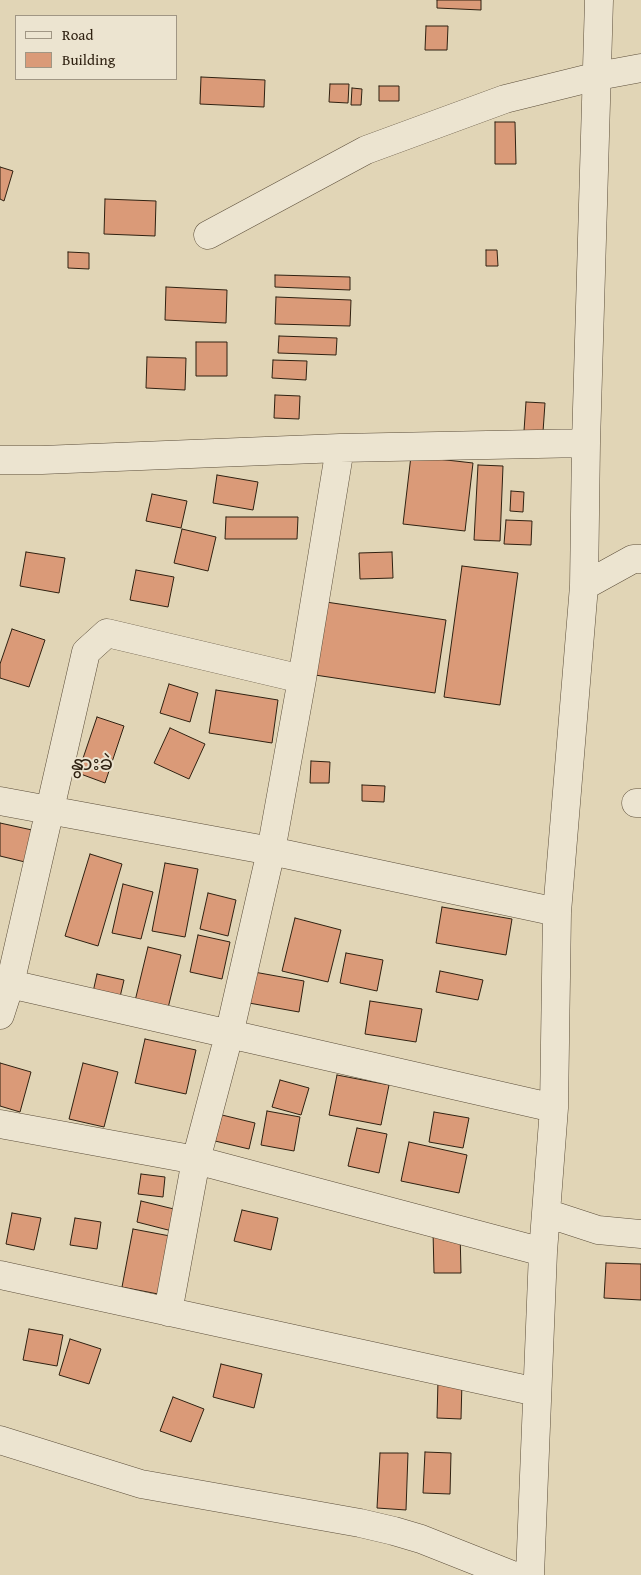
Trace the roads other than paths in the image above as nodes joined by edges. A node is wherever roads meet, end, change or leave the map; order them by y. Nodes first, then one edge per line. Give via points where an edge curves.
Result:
1 (599, 0) edge
2 (641, 68) edge
3 (598, 76) junction
4 (208, 236) dead end
5 (586, 442) junction
6 (340, 448) junction
7 (0, 460) edge
8 (641, 559) edge
9 (584, 586) junction
10 (302, 679) junction
11 (0, 801) edge
12 (50, 812) junction
13 (271, 851) junction
14 (557, 912) junction
15 (10, 984) junction
16 (0, 1015) edge
17 (229, 1035) junction
18 (554, 1108) junction
19 (0, 1124) edge
20 (196, 1160) junction
21 (546, 1213) junction
22 (641, 1234) edge
23 (543, 1252) junction
24 (0, 1275) edge
25 (168, 1312) junction
26 (537, 1392) junction
27 (0, 1440) edge
28 (512, 1575) edge
29 (530, 1575) edge

1 - 3 street
2 - 3 street
3 - 4 street via 505,99 366,150
3 - 5 street
5 - 6 street
5 - 9 street
6 - 7 street
6 - 10 street
8 - 9 street via 633,559
9 - 14 street
10 - 12 street via 107,633 86,652
10 - 13 street
11 - 12 street
12 - 13 street
12 - 15 street
13 - 14 street
13 - 17 street
14 - 18 street
15 - 16 street
15 - 17 street
17 - 18 street
17 - 20 street
18 - 21 street
19 - 20 street
20 - 23 street
20 - 25 street
21 - 22 street via 598,1230
21 - 23 street
23 - 26 street
24 - 25 street
25 - 26 street
26 - 29 street
27 - 28 street via 141,1484 394,1531

